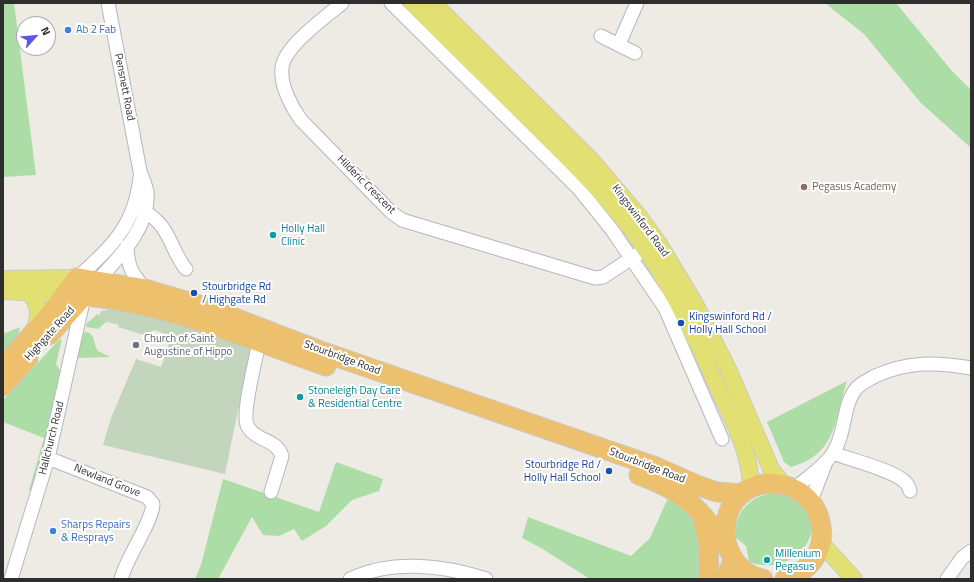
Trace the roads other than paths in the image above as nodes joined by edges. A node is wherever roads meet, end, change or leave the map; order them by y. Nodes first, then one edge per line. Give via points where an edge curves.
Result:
1 (108, 3) edge
2 (342, 3) edge
3 (391, 3) edge
4 (412, 3) edge
5 (433, 3) edge
6 (637, 3) edge
7 (601, 36) dead end
8 (619, 44) junction
9 (635, 53) dead end
10 (140, 209) junction
11 (127, 246) junction
12 (645, 248) junction
13 (632, 258) junction
14 (180, 264) dead end
15 (77, 278) junction
16 (3, 279) edge
17 (98, 281) junction
18 (145, 289) junction
19 (3, 291) edge
20 (29, 293) junction
21 (75, 295) junction
22 (34, 332) junction
23 (681, 341) junction
24 (260, 343) junction
25 (3, 367) edge
26 (971, 368) edge
27 (713, 375) junction
28 (3, 386) edge
29 (722, 439) dead end
30 (830, 457) junction
31 (48, 458) junction
32 (789, 486) junction
33 (746, 491) junction
34 (271, 492) dead end
35 (910, 492) dead end
36 (811, 501) junction
37 (699, 510) junction
38 (821, 543) junction
39 (971, 551) edge
40 (730, 553) junction
41 (794, 578) edge
42 (11, 579) edge
43 (121, 579) edge
44 (350, 579) edge
45 (486, 579) edge
46 (709, 579) edge
47 (726, 579) edge
48 (763, 579) edge
49 (854, 579) edge
50 (947, 579) edge

1 - 10 street, Pensnett Road via 140,171 147,191
2 - 13 street, Hilderic Crescent via 288,52 282,67 283,80 293,109 301,120 391,212 402,220 595,278 603,277
3 - 13 street, Kingswinford Road via 578,188
4 - 12 main road, Kingswinford Road via 566,155 603,194
5 - 32 main road, Kingswinford Road via 592,161 651,233 695,304 729,371 771,469
6 - 8 street
7 - 8 street
8 - 9 street
10 - 11 street, Pensnett Road via 140,225
10 - 14 street via 162,224
10 - 15 street, Pensnett Road via 110,248
11 - 17 street, Pensnett Road
11 - 18 street via 130,270
12 - 13 street, Hilderic Crescent
12 - 27 main road, Kingswinford Road via 670,288
13 - 23 street, Kingswinford Road via 665,308
15 - 16 main road, Stourbridge Road
15 - 17 highway, Stourbridge Road
15 - 21 highway, Highgate Road
17 - 18 highway, Stourbridge Road
17 - 21 highway, Highgate Road
18 - 33 highway, Stourbridge Road via 206,307 371,369 656,467 699,486 717,492
19 - 20 main road, Stourbridge Road
20 - 21 main road, Stourbridge Road
20 - 22 main road via 34,298 38,311
21 - 22 highway, Highgate Road
21 - 24 highway, Stourbridge Road via 116,301 190,318
21 - 28 highway, Highgate Road
21 - 31 street, Hallchurch Road
22 - 25 highway, Highgate Road
23 - 27 street, Kingswinford Road
23 - 29 street, Kingswinford Road
24 - 34 street via 251,378 246,419 247,426 252,432 277,446 282,456
24 - 37 highway, Stourbridge Road via 651,479 682,496
26 - 30 street via 941,363 919,363 891,369 862,384 855,390 841,438
27 - 33 main road, Kingswinford Road via 745,449 751,473
30 - 32 street
30 - 35 street via 897,477 908,485
30 - 36 street
31 - 42 street, Hallchurch Road
31 - 43 street, Newland Grove via 147,497 153,504 150,517 124,565
32 - 33 highway, Stourbridge Road via 767,484
32 - 36 highway
33 - 40 highway via 733,505 727,518
36 - 38 highway via 821,521
37 - 40 highway, Stourbridge Road
37 - 46 highway via 707,533
38 - 41 highway via 808,567
38 - 49 main road
39 - 50 street via 962,558
40 - 47 highway
40 - 48 highway, Stourbridge Road via 744,571
44 - 45 street via 390,568 417,566 462,571

